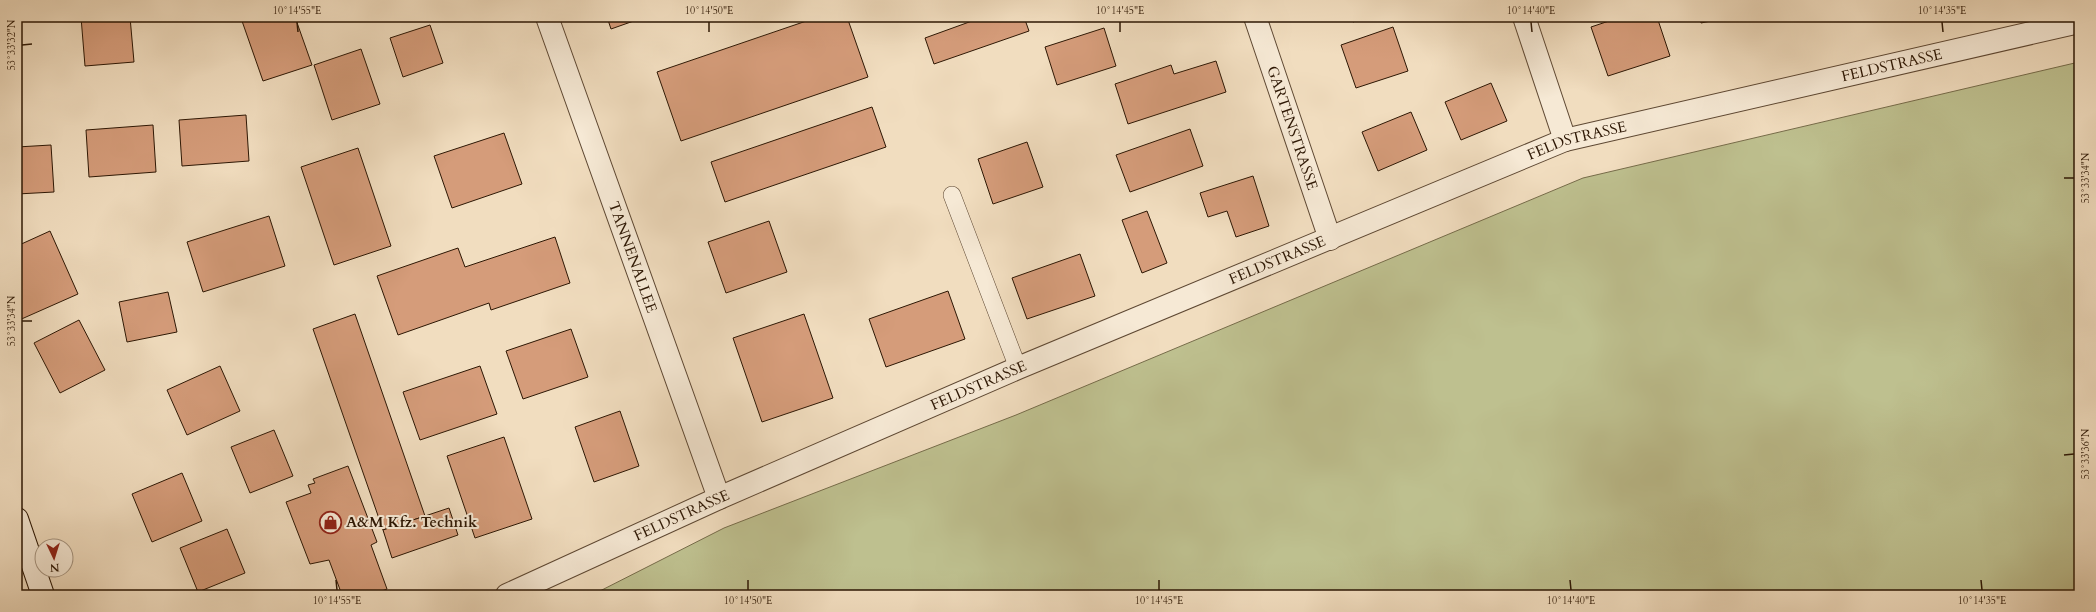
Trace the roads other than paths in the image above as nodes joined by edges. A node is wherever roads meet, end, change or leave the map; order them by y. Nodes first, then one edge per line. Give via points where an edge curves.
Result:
1 (547, 17) edge
2 (1255, 17) edge
3 (1524, 17) edge
4 (2079, 22) edge
5 (2031, 25) edge
6 (1565, 140) junction
7 (952, 195) dead end
8 (1330, 238) junction
9 (1018, 368) junction
10 (719, 498) junction
11 (17, 519) edge
12 (43, 595) edge
13 (507, 595) edge

1 - 10 street, TANNENALLEE
2 - 8 street, GARTENSTRASSE
3 - 6 street
4 - 5 street, FELDSTRASSE
5 - 6 street, FELDSTRASSE
6 - 8 street, FELDSTRASSE
7 - 9 lane
8 - 9 street, FELDSTRASSE
9 - 10 street, FELDSTRASSE
10 - 13 street, FELDSTRASSE
11 - 12 street

